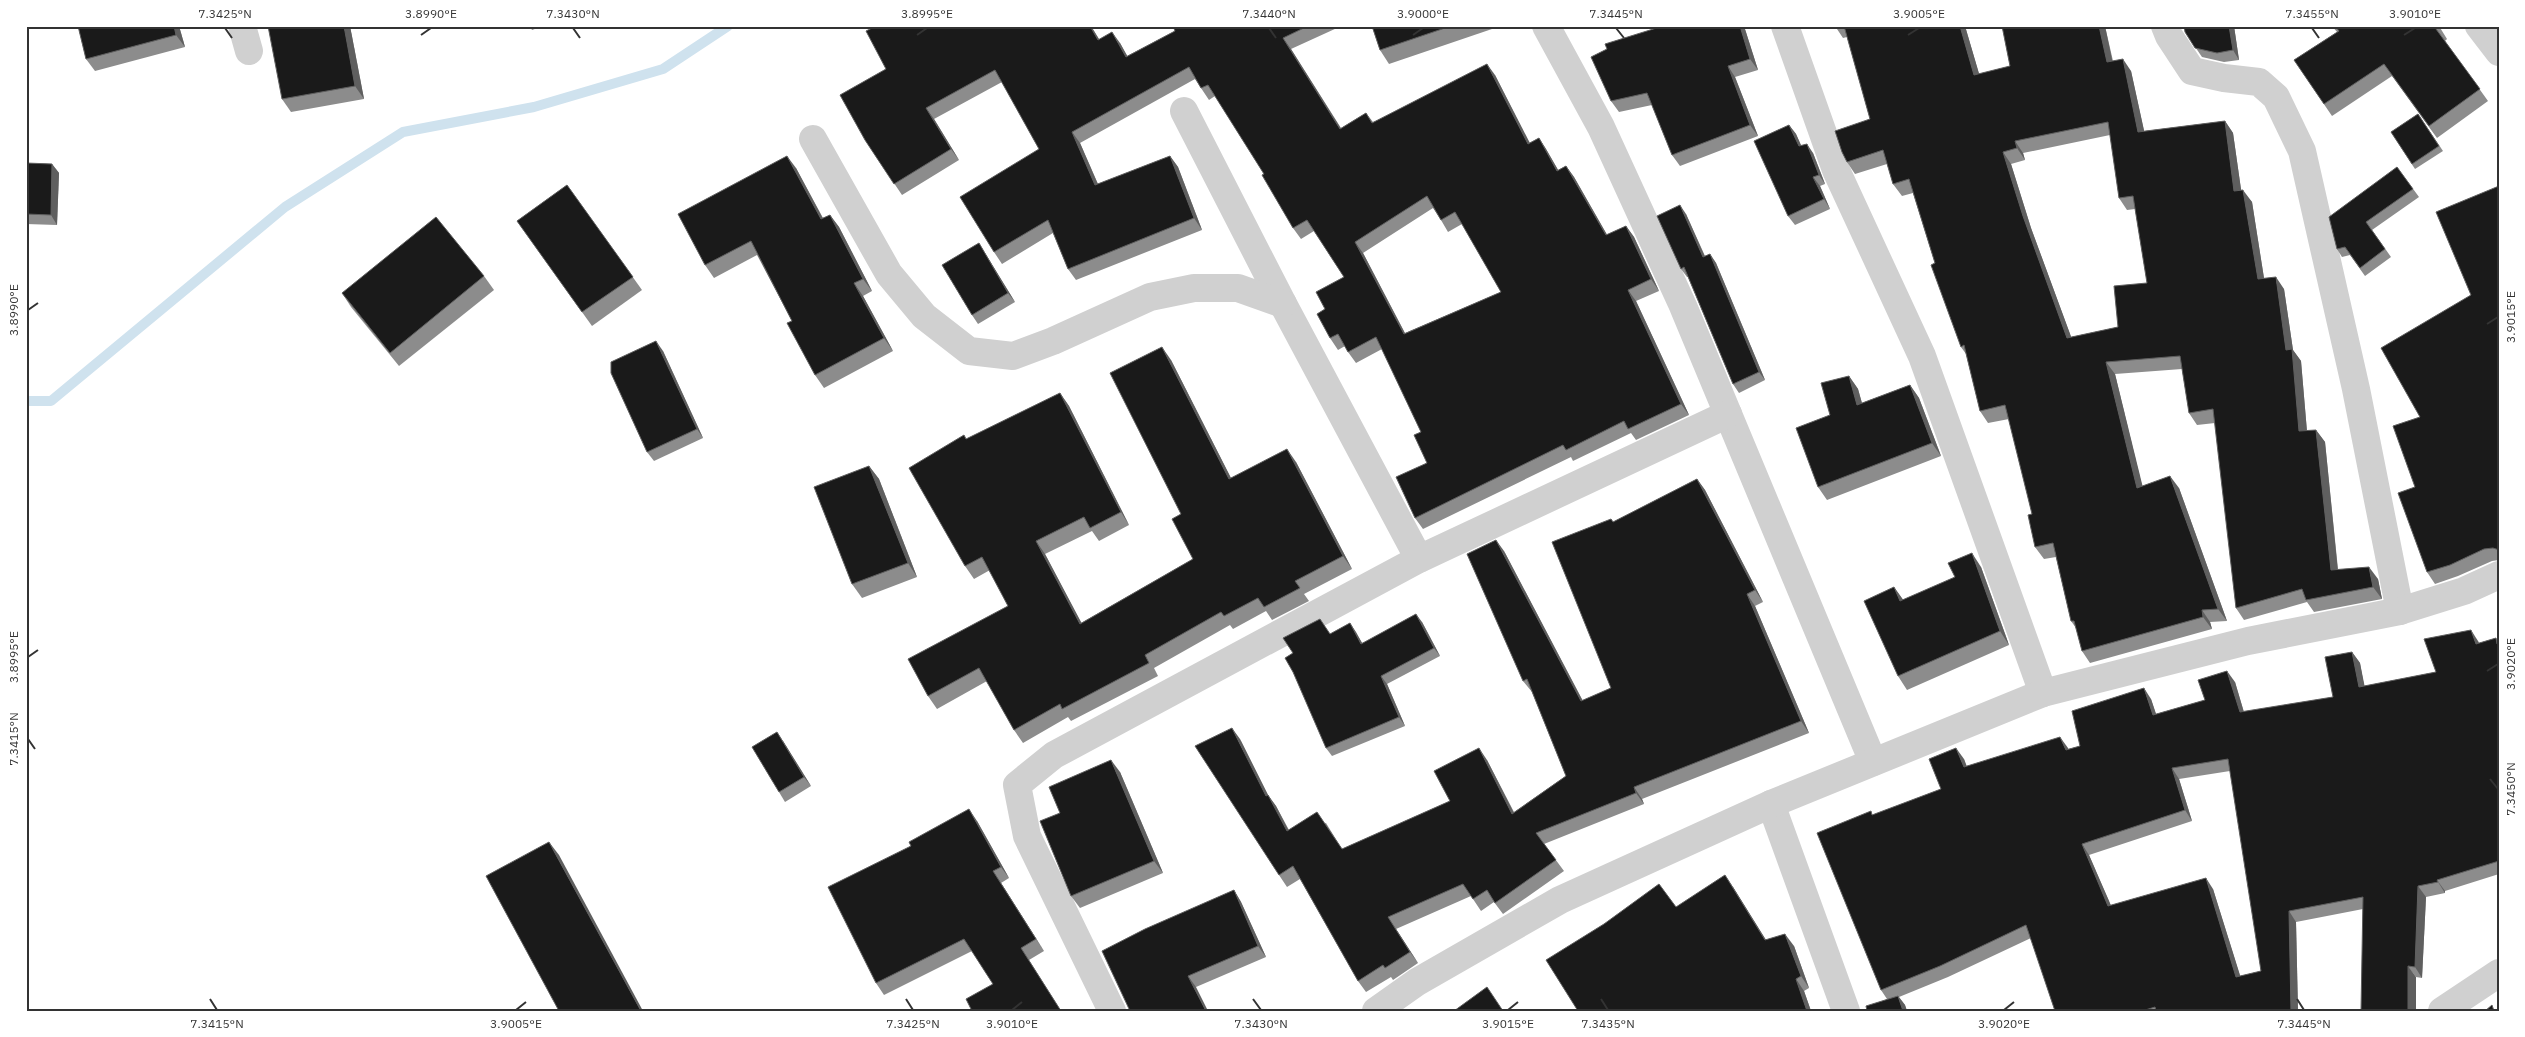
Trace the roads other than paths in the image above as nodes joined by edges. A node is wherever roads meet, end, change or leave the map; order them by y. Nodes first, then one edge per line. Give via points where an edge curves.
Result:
1 (1546, 26) edge
2 (1785, 26) edge
3 (2165, 26) edge
4 (2480, 26) edge
5 (2499, 52) edge
6 (1184, 111) dead end
7 (813, 139) dead end
8 (1283, 304) junction
9 (1728, 414) junction
10 (1419, 559) junction
11 (2499, 575) edge
12 (2400, 611) junction
13 (2043, 693) junction
14 (1873, 762) junction
15 (1771, 804) junction
16 (2499, 973) edge
17 (1112, 1011) edge
18 (1376, 1011) edge
19 (1846, 1011) edge
20 (2442, 1011) edge

1 - 9 street via 1601,127 1683,306
2 - 13 street via 1836,170 1922,356
3 - 12 street via 2192,71 2259,82 2276,97 2302,151 2356,389
4 - 5 street
6 - 8 street
7 - 8 street via 890,274 924,316 969,351 1013,356 1150,297 1194,288 1238,288
8 - 10 street
9 - 10 street
9 - 14 street
10 - 17 street via 1054,755 1017,785 1027,836
11 - 12 street via 2464,591
12 - 13 street via 2248,641
13 - 14 street
14 - 15 street
15 - 18 street via 1560,900 1416,982
15 - 19 street
16 - 20 street

